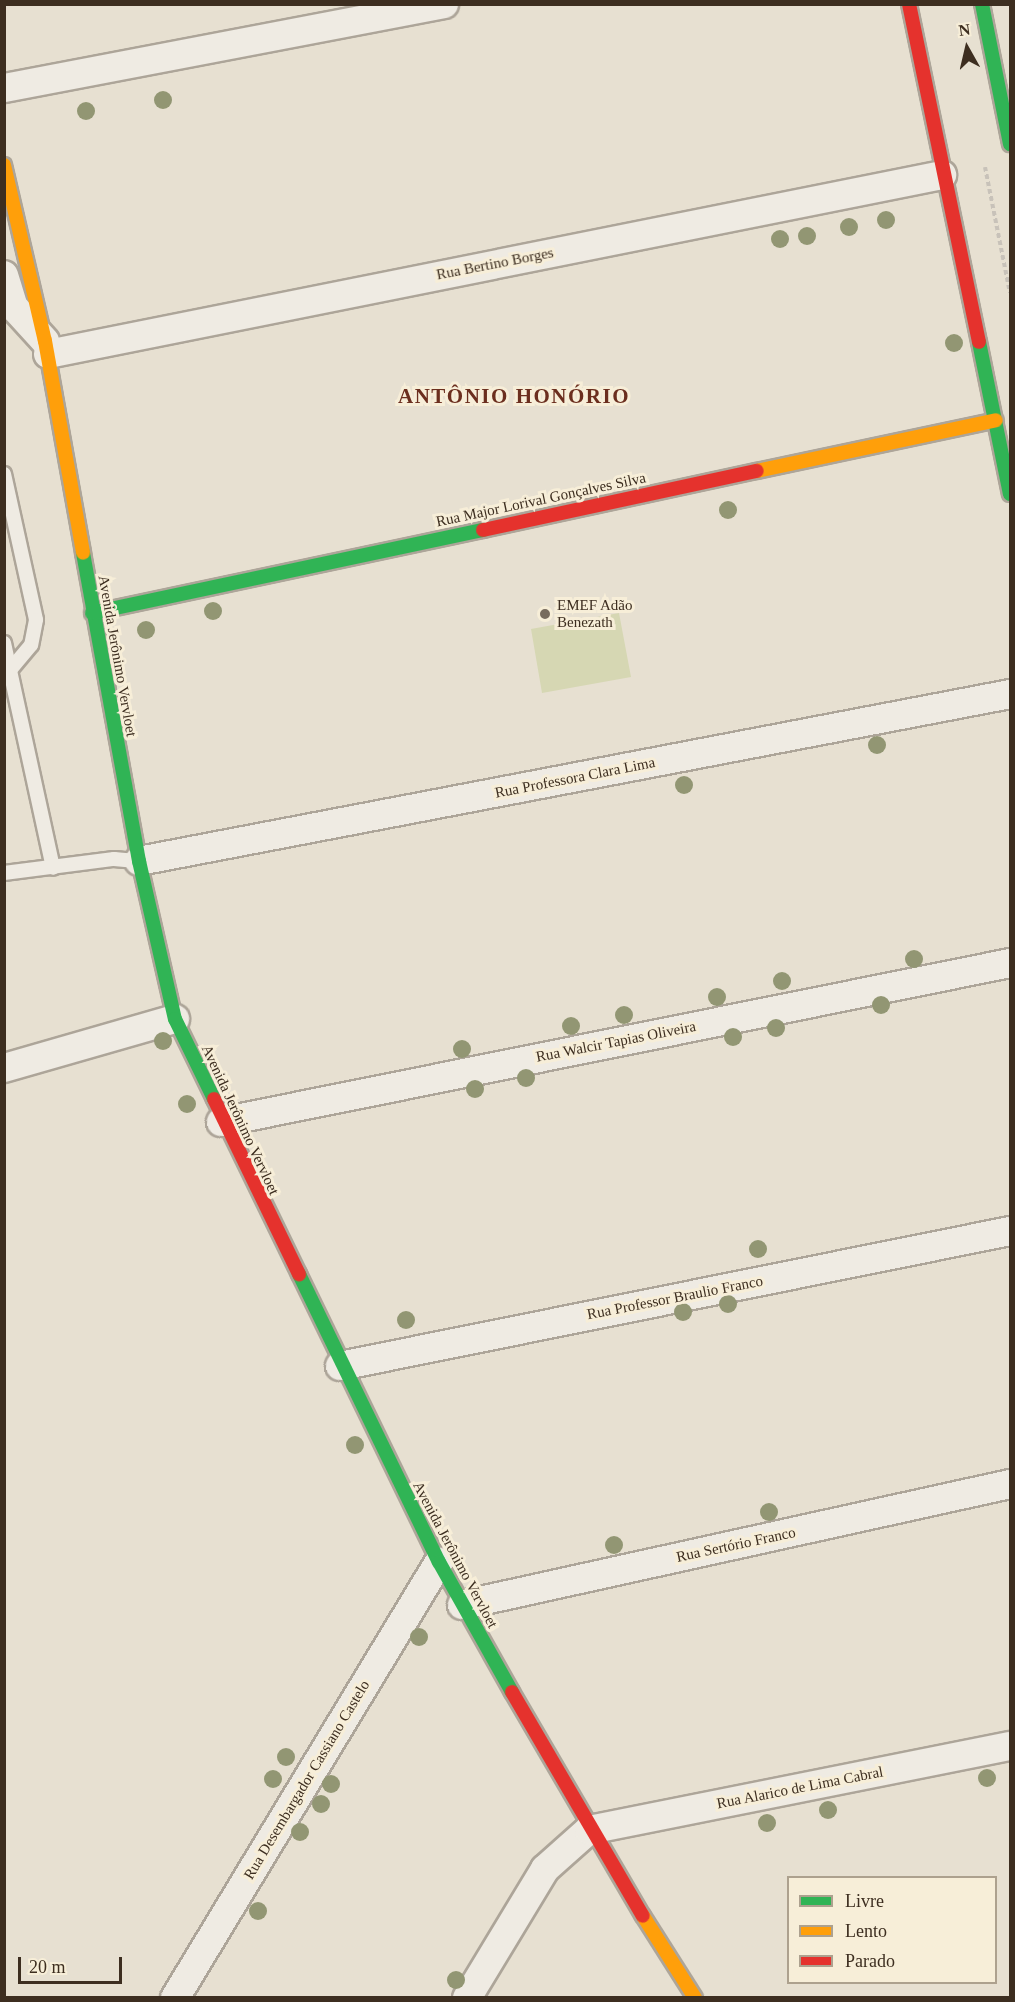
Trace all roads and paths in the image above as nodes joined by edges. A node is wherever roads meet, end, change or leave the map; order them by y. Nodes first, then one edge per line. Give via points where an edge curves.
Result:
1 (444, 4) edge
2 (909, 4) edge
3 (982, 4) edge
4 (4, 88) edge
5 (1011, 144) edge
6 (4, 165) edge
7 (942, 175) junction
8 (4, 275) edge
9 (46, 347) junction
10 (996, 420) junction
11 (4, 474) edge
12 (1011, 494) edge
13 (92, 613) junction
14 (4, 643) edge
15 (12, 668) junction
16 (1011, 694) edge
17 (4, 699) edge
18 (19, 704) junction
19 (139, 861) junction
20 (53, 868) junction
21 (4, 873) edge
22 (1011, 963) edge
23 (175, 1019) junction
24 (4, 1068) edge
25 (221, 1122) junction
26 (1011, 1231) edge
27 (340, 1366) junction
28 (1011, 1484) edge
29 (439, 1562) junction
30 (462, 1605) junction
31 (1011, 1746) edge
32 (589, 1830) junction
33 (175, 1998) edge
34 (467, 1998) edge
35 (694, 1998) edge

1 - 4 street
2 - 7 street
3 - 5 street
6 - 9 street, Avenida Jerônimo Vervloet
7 - 9 street, Rua Bertino Borges
7 - 10 street
8 - 9 street via 14,307
9 - 13 street, Avenida Jerônimo Vervloet
10 - 12 street
10 - 13 street, Rua Major Lorival Gonçalves Silva
11 - 15 lane via 36,620 31,645
13 - 19 street, Avenida Jerônimo Vervloet
14 - 15 lane
15 - 18 lane
16 - 19 street, Rua Professora Clara Lima
17 - 18 lane
18 - 20 lane
19 - 20 lane via 114,859
19 - 23 street, Avenida Jerônimo Vervloet
20 - 21 lane
22 - 25 street, Rua Walcir Tapias Oliveira
23 - 24 street
23 - 25 street, Avenida Jerônimo Vervloet
25 - 27 street, Avenida Jerônimo Vervloet
26 - 27 street, Rua Professor Braulio Franco
27 - 29 street, Avenida Jerônimo Vervloet
28 - 30 street, Rua Sertório Franco
29 - 30 street, Avenida Jerônimo Vervloet
29 - 33 street, Rua Desembargador Cassiano Castelo
30 - 32 street, Avenida Jerônimo Vervloet
31 - 32 street, Rua Alarico de Lima Cabral
32 - 34 street via 545,1869
32 - 35 street, Avenida Jerônimo Vervloet

